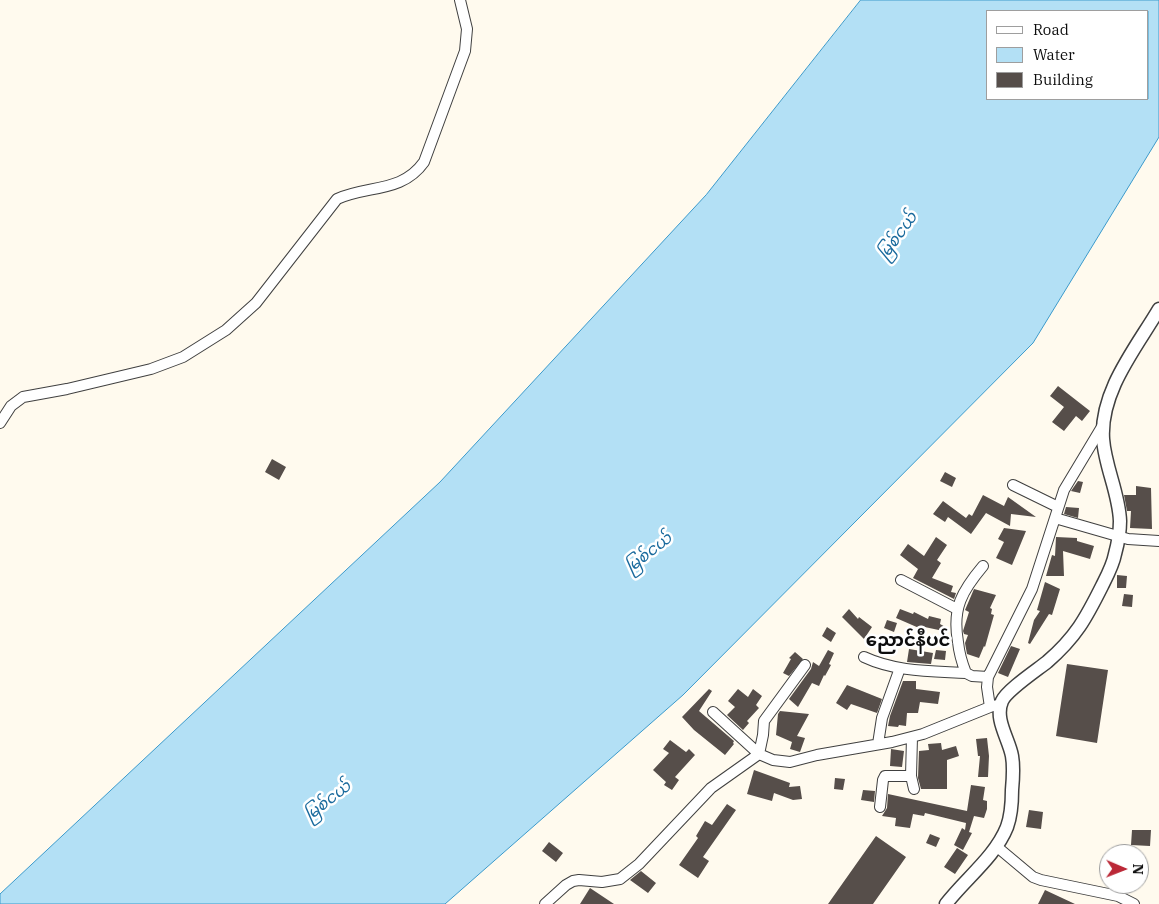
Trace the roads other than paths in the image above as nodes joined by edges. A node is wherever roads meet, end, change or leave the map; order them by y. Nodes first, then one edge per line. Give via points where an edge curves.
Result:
1 (460, 0) edge
2 (1159, 309) edge
3 (0, 423) edge
4 (1103, 424) junction
5 (1014, 485) dead end
6 (1058, 507) junction
7 (1055, 518) junction
8 (1119, 536) junction
9 (1159, 541) edge
10 (982, 566) dead end
11 (901, 580) dead end
12 (957, 609) junction
13 (864, 657) dead end
14 (804, 665) dead end
15 (900, 668) junction
16 (966, 673) junction
17 (988, 677) junction
18 (996, 706) junction
19 (713, 712) dead end
20 (912, 737) junction
21 (878, 744) junction
22 (759, 754) junction
23 (911, 776) junction
24 (914, 789) dead end
25 (880, 807) dead end
26 (996, 846) junction
27 (545, 904) edge
28 (946, 904) edge
29 (1134, 904) edge

1 - 3 street via 467,29 466,51 424,162 412,176 383,188 354,192 337,199 256,303 226,330 183,357 152,369 23,396 11,406
2 - 4 street via 1119,376
4 - 6 street via 1070,478
4 - 8 street via 1103,440 1120,520
5 - 6 street
6 - 7 street
7 - 8 street
7 - 17 street via 1032,589
8 - 9 street
8 - 18 street via 1115,557 1074,636
10 - 12 street via 965,590
11 - 12 street
12 - 16 street via 957,638
13 - 15 street
14 - 22 street via 764,720
15 - 16 street
15 - 21 street via 882,718
16 - 17 street
17 - 18 street
18 - 20 street
18 - 26 street via 1012,754 1012,795 1006,828
19 - 22 street
20 - 21 street
20 - 23 street
21 - 22 street via 790,762
22 - 27 street via 711,788 639,864 620,879 602,882 579,880 566,886
23 - 24 street
23 - 25 street via 885,776
26 - 28 street
26 - 29 street via 1033,877 1118,896

